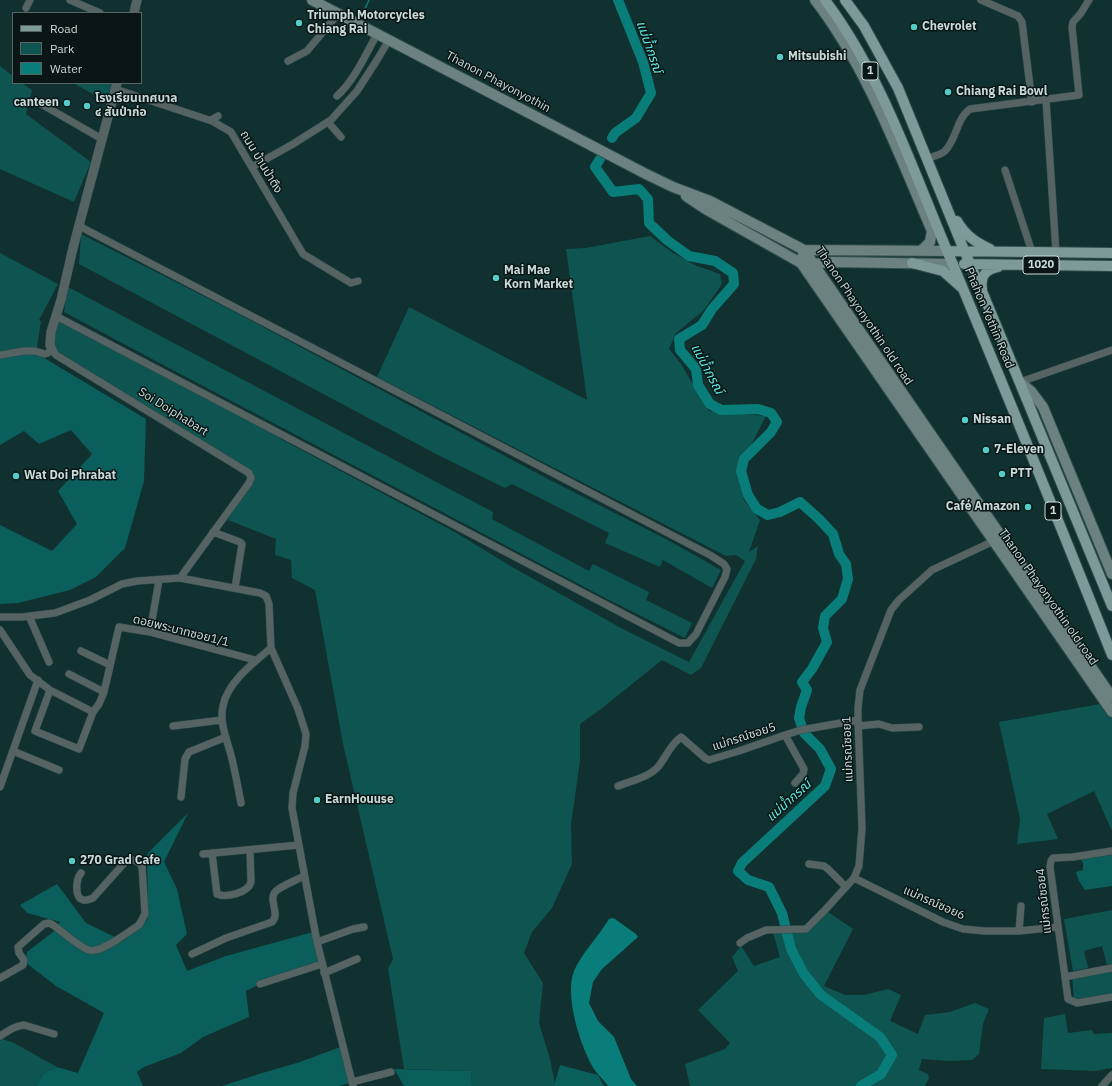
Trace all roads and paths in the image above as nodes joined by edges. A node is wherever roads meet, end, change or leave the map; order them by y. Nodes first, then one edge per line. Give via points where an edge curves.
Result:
1 (30, 0) edge
2 (70, 0) edge
3 (137, 0) edge
4 (312, 0) edge
5 (816, 0) edge
6 (825, 0) edge
7 (845, 0) edge
8 (981, 0) edge
9 (1089, 0) edge
10 (26, 8) dead end
11 (98, 12) edge
12 (134, 12) edge
13 (338, 14) junction
14 (377, 34) junction
15 (389, 40) junction
16 (288, 60) dead end
17 (116, 86) edge
18 (337, 96) dead end
19 (1046, 100) junction
20 (36, 101) dead end
21 (1032, 102) junction
22 (218, 116) dead end
23 (211, 120) junction
24 (329, 121) junction
25 (885, 122) junction
26 (341, 137) dead end
27 (102, 139) junction
28 (901, 140) junction
29 (927, 158) junction
30 (252, 167) junction
31 (1005, 170) dead end
32 (673, 187) junction
33 (944, 201) junction
34 (79, 226) junction
35 (804, 250) junction
36 (964, 250) junction
37 (921, 251) junction
38 (947, 251) junction
39 (997, 252) junction
40 (1032, 252) junction
41 (1056, 252) junction
42 (1112, 253) edge
43 (833, 262) junction
44 (801, 263) junction
45 (912, 263) junction
46 (813, 264) junction
47 (953, 264) junction
48 (970, 264) junction
49 (1005, 265) junction
50 (1112, 266) edge
51 (824, 280) junction
52 (358, 281) dead end
53 (963, 288) junction
54 (984, 296) junction
55 (56, 316) junction
56 (52, 350) junction
57 (1112, 350) edge
58 (0, 355) edge
59 (1020, 382) junction
60 (213, 532) junction
61 (998, 540) junction
62 (1112, 574) edge
63 (180, 578) junction
64 (159, 580) junction
65 (235, 588) junction
66 (1112, 606) edge
67 (29, 616) junction
68 (0, 617) edge
69 (0, 630) edge
70 (150, 632) junction
71 (271, 648) junction
72 (81, 651) dead end
73 (1112, 655) edge
74 (256, 660) junction
75 (49, 662) dead end
76 (110, 666) junction
77 (69, 674) dead end
78 (38, 680) junction
79 (50, 690) junction
80 (104, 692) junction
81 (1112, 697) edge
82 (93, 712) junction
83 (1112, 712) edge
84 (222, 720) junction
85 (858, 723) junction
86 (173, 726) dead end
87 (919, 727) dead end
88 (785, 735) junction
89 (226, 737) junction
90 (13, 751) junction
91 (59, 770) dead end
92 (795, 783) dead end
93 (618, 786) dead end
94 (0, 787) edge
95 (181, 797) dead end
96 (241, 803) dead end
97 (299, 845) junction
98 (250, 850) junction
99 (1112, 850) edge
100 (212, 853) junction
101 (203, 854) dead end
102 (809, 864) dead end
103 (81, 874) dead end
104 (304, 876) junction
105 (854, 878) junction
106 (846, 887) junction
107 (1021, 906) dead end
108 (364, 927) dead end
109 (1058, 927) junction
110 (1019, 931) junction
111 (316, 942) junction
112 (740, 943) dead end
113 (192, 954) dead end
114 (357, 959) dead end
115 (322, 964) junction
116 (1112, 968) edge
117 (324, 973) junction
118 (1065, 977) junction
119 (0, 978) edge
120 (260, 984) dead end
121 (1112, 997) edge
122 (54, 1034) dead end
123 (0, 1036) edge
124 (391, 1072) dead end
125 (1112, 1075) edge
126 (353, 1084) edge
127 (1103, 1086) edge

1 - 10 street
2 - 11 street
3 - 12 street
4 - 13 main road, Thanon Phayonyothin
5 - 25 main road, 1 via 848,47
6 - 28 main road, Phahon Yothin Road / 1 via 851,37 867,66
7 - 29 main road, Phahon Yothin Road / 1 via 864,26 898,88
8 - 21 street via 1018,16 1022,22
9 - 19 street via 1072,27 1079,95
13 - 14 main road, Thanon Phayonyothin
13 - 16 street via 307,51
14 - 15 main road, Thanon Phayonyothin
14 - 18 street via 361,63
15 - 24 street via 357,91
15 - 32 main road, Thanon Phayonyothin
17 - 23 street, ถนน บ้านป่าตึง
17 - 27 street
19 - 21 street
19 - 41 street
20 - 27 street
21 - 29 street via 970,109 962,116 944,152
22 - 23 street
23 - 30 street, ถนน บ้านป่าตึง via 231,132
24 - 26 street
24 - 30 street
25 - 28 main road
25 - 37 main road, 1 via 932,231 930,242
27 - 34 street
28 - 38 main road, Phahon Yothin Road / 1
29 - 33 main road, Phahon Yothin Road / 1
30 - 52 street, ถนน บ้านป่าตึง via 303,254 351,283
31 - 40 street
32 - 35 main road, Thanon Phayonyothin via 710,201
32 - 44 main road, Thanon Phayonyothin via 707,210
33 - 36 main road, Phahon Yothin Road / 1
33 - 39 main road via 967,236
34 - 55 street
34 - 55 street via 710,555 724,564 727,569 725,577 696,634 688,643 678,643
35 - 37 main road, Thanon Phayonyothin
35 - 44 main road, Thanon Phayonyothin old road
35 - 46 main road, Thanon Phayonyothin old road
36 - 38 main road, 1020
36 - 39 main road, 1020
36 - 48 main road, Phahon Yothin Road / 1
37 - 38 main road, Thanon Phayonyothin
38 - 47 main road, Phahon Yothin Road / 1
39 - 40 main road, 1020
40 - 41 main road, 1020
41 - 42 main road, 1020
43 - 45 main road, Thanon Phayonyothin
43 - 46 main road, Thanon Phayonyothin
43 - 51 main road via 822,268
44 - 46 main road, Thanon Phayonyothin
44 - 61 main road, Thanon Phayonyothin old road
45 - 47 main road, Thanon Phayonyothin
45 - 53 main road via 943,271
46 - 51 main road, Thanon Phayonyothin old road
47 - 48 main road, 1020
47 - 53 main road, Phahon Yothin Road / 1
48 - 49 main road, 1020
48 - 54 main road, Phahon Yothin Road / 1
49 - 50 main road, 1020
49 - 54 main road via 983,275 981,280
51 - 61 main road, Thanon Phayonyothin old road
53 - 73 main road, Phahon Yothin Road / 1
54 - 59 main road, Phahon Yothin Road / 1
55 - 56 street via 50,340
56 - 58 street via 45,354 24,351
56 - 60 street, Soi Doiphabart via 249,473 249,483
57 - 59 street
59 - 62 main road, 1 via 1031,391 1043,407
59 - 66 main road, Phahon Yothin Road / 1
60 - 63 street, Soi Doiphabart
60 - 65 street via 242,544
61 - 81 main road, Thanon Phayonyothin old road
61 - 83 main road, Thanon Phayonyothin old road
61 - 85 street, แม่กรณ์ซอย1 via 932,570 891,610 860,690
63 - 64 street
63 - 65 street
64 - 67 street via 122,584 90,600 54,613
64 - 70 street
65 - 71 street via 266,596
67 - 68 street
67 - 75 street
69 - 78 street via 30,675
70 - 74 street, ดอยพระบาทซอย1/1
70 - 76 street, ดอยพระบาทซอย1/1 via 119,627
71 - 74 street
71 - 97 street via 298,709 306,734 292,793 292,808
72 - 76 street
74 - 84 street via 227,694
76 - 80 street, ดอยพระบาทซอย1/1
77 - 80 street
78 - 79 street
78 - 90 street
79 - 82 street
79 - 82 street, ดอยพระบาทซอย1/1 via 35,731 79,749
80 - 82 street, ดอยพระบาทซอย1/1
84 - 86 street
84 - 89 street
85 - 87 street, แม่กรณ์ซอย5 via 879,724 892,728
85 - 88 street, แม่กรณ์ซอย5
85 - 105 street, แม่กรณ์ซอย1 via 862,828 859,866
88 - 92 street via 804,769
88 - 93 street, แม่กรณ์ซอย5 via 709,760 681,738 675,741 657,768
89 - 95 street via 187,755
89 - 96 street
90 - 91 street
90 - 94 street
97 - 98 street
97 - 104 street
98 - 100 street
98 - 100 street via 250,887 226,896 217,894
99 - 109 street, แม่กรณ์ซอย4 via 1053,858 1050,867
100 - 101 street
102 - 106 street via 824,866
103 - 119 street via 77,879 78,893 79,897 87,900 93,898 126,861 138,861 142,866 145,914 143,920 105,947 95,951 87,949 53,925 44,924 18,947 24,965
104 - 111 street
104 - 113 street via 276,891 273,897 276,915 272,922 226,938
105 - 106 street, แม่กรณ์ซอย1
105 - 110 street, แม่กรณ์ซอย6 via 943,922 963,929
106 - 112 street, แม่กรณ์ซอย1 via 806,929 766,930
107 - 110 street
108 - 111 street
109 - 110 street, แม่กรณ์ซอย6
109 - 118 street, แม่กรณ์ซอย4
111 - 115 street
114 - 117 street
115 - 117 street
115 - 120 street
116 - 118 street
117 - 126 street
118 - 121 street via 1068,999 1077,1004
122 - 123 street via 24,1025 13,1027
124 - 126 street
125 - 127 street

